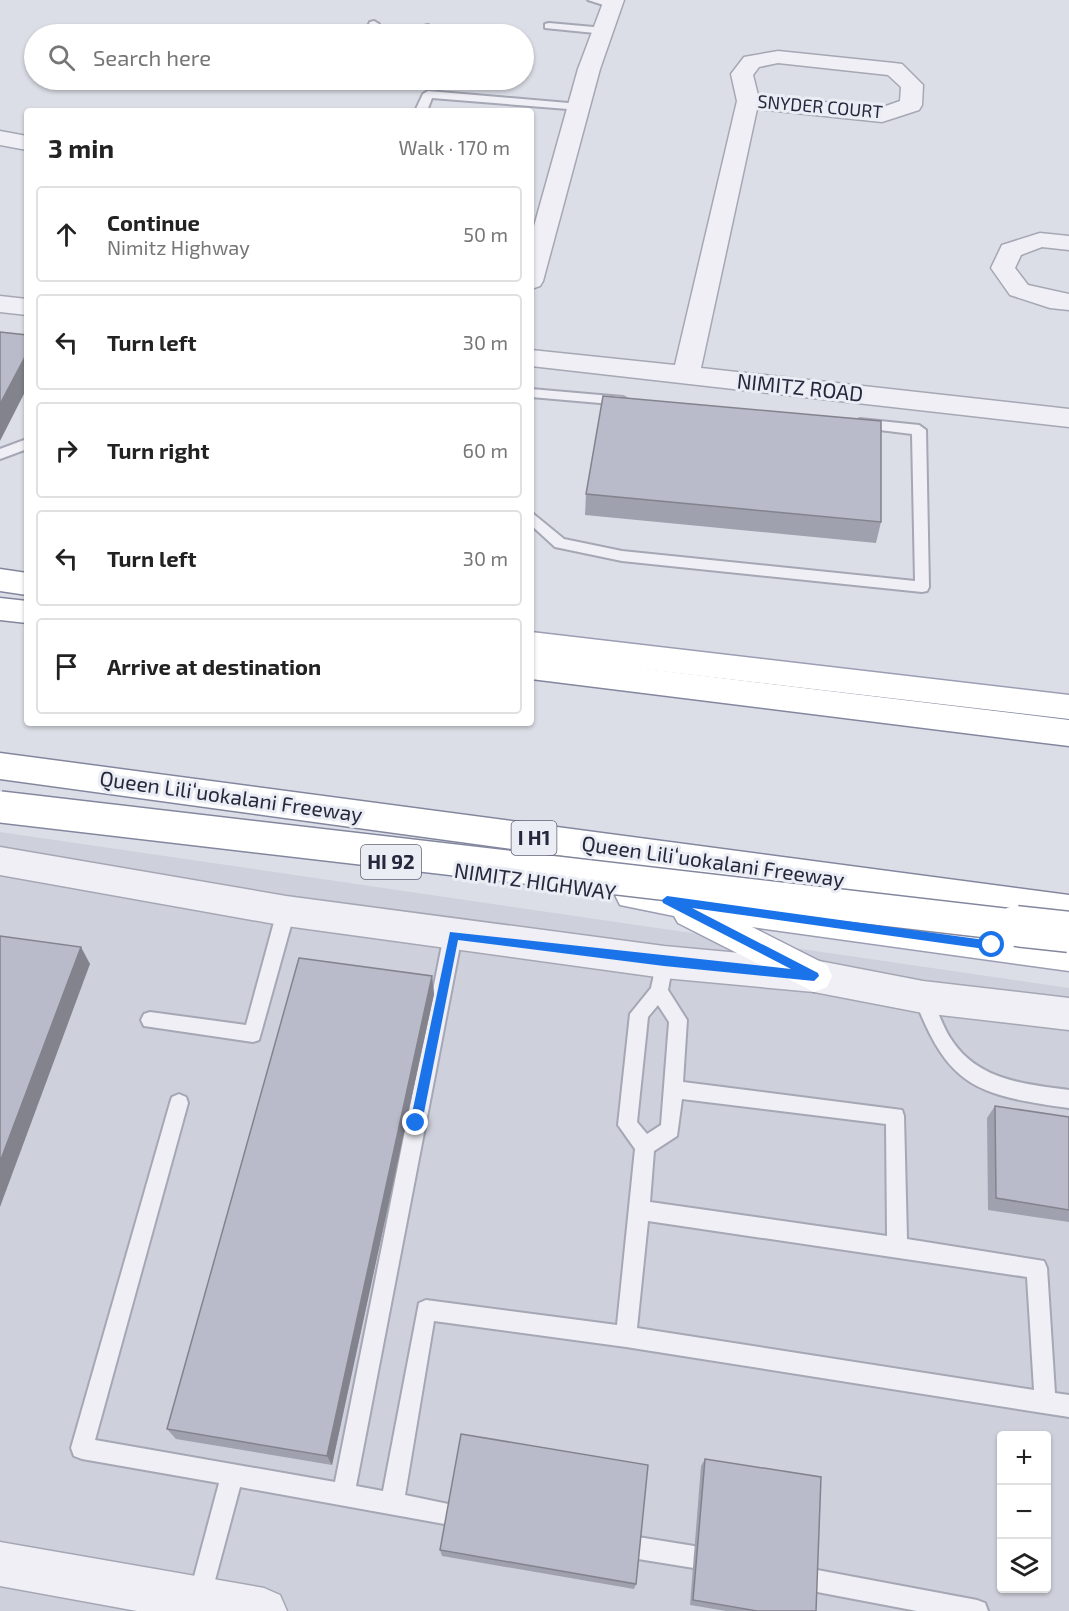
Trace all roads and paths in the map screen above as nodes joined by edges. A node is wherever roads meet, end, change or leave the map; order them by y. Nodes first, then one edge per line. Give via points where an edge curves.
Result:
1 (607, 2) edge
2 (549, 26) dead end
3 (605, 31) junction
4 (747, 101) junction
5 (506, 106) edge
6 (580, 107) junction
7 (422, 108) edge
8 (0, 138) edge
9 (24, 142) edge
10 (1069, 243) edge
11 (534, 270) edge
12 (1069, 302) edge
13 (0, 304) edge
14 (24, 307) edge
15 (534, 358) edge
16 (686, 375) junction
17 (534, 393) edge
18 (640, 402) edge
19 (1069, 418) edge
20 (850, 423) edge
21 (24, 445) edge
22 (0, 454) edge
23 (534, 520) edge
24 (0, 580) edge
25 (24, 584) edge
26 (0, 609) edge
27 (24, 612) edge
28 (534, 644) edge
29 (534, 667) edge
30 (1064, 708) edge
31 (1069, 733) edge
32 (0, 766) edge
33 (0, 807) edge
34 (0, 861) edge
35 (667, 900) junction
36 (1069, 910) edge
37 (286, 911) junction
38 (1069, 932) edge
39 (453, 935) junction
40 (1069, 942) edge
41 (992, 945) junction
42 (1069, 957) edge
43 (661, 976) junction
44 (814, 976) junction
45 (923, 997) junction
46 (1069, 1014) edge
47 (150, 1020) dead end
48 (673, 1089) junction
49 (1069, 1099) edge
50 (179, 1103) dead end
51 (645, 1146) junction
52 (639, 1210) junction
53 (897, 1249) junction
54 (626, 1337) junction
55 (1045, 1402) junction
56 (1069, 1406) edge
57 (232, 1476) junction
58 (343, 1496) junction
59 (392, 1504) junction
60 (450, 1514) edge
61 (638, 1548) edge
62 (694, 1557) edge
63 (0, 1564) edge
64 (812, 1580) edge
65 (199, 1600) junction
66 (264, 1611) edge
67 (977, 1611) edge

1 - 3 street
2 - 3 lane
3 - 6 street via 589,69
4 - 4 street, SNYDER COURT via 742,74 752,62 778,57 894,69 912,85 911,105 882,115
4 - 16 street, SNYDER COURT
5 - 6 lane
5 - 7 lane via 428,94
6 - 11 street
8 - 9 street
10 - 12 street via 1040,240 1011,250 1004,268 1019,290
13 - 14 street
15 - 16 street, NIMITZ ROAD
16 - 19 street, NIMITZ ROAD
17 - 18 lane
20 - 23 lane via 920,430 922,587 622,556 560,543
21 - 22 lane
24 - 25 main road
26 - 27 main road
28 - 30 main road
29 - 31 main road
32 - 36 main road, Queen Liliʻuokalani Freeway / I H1
33 - 35 main road, NIMITZ HIGHWAY / HI 92
33 - 38 main road, bridge
34 - 37 street
35 - 41 main road, NIMITZ HIGHWAY / HI 92
35 - 44 main road
37 - 39 street
37 - 47 lane via 253,1034
39 - 43 street
39 - 58 lane
40 - 41 main road
41 - 42 main road, NIMITZ HIGHWAY / HI 92
43 - 44 street
43 - 48 lane via 678,1020
43 - 51 lane via 639,1014 627,1125
44 - 45 street
45 - 46 street
45 - 49 lane via 936,1034 964,1071 1011,1091
48 - 51 lane via 670,1130
48 - 53 lane via 895,1116
50 - 57 lane via 82,1448
51 - 52 lane
52 - 53 lane
52 - 54 lane
53 - 55 lane via 1037,1268
54 - 55 lane
54 - 59 lane via 426,1310
55 - 56 lane
57 - 58 lane
57 - 65 lane
58 - 59 lane
59 - 60 lane
61 - 62 lane
63 - 65 street
64 - 67 lane
65 - 66 street

